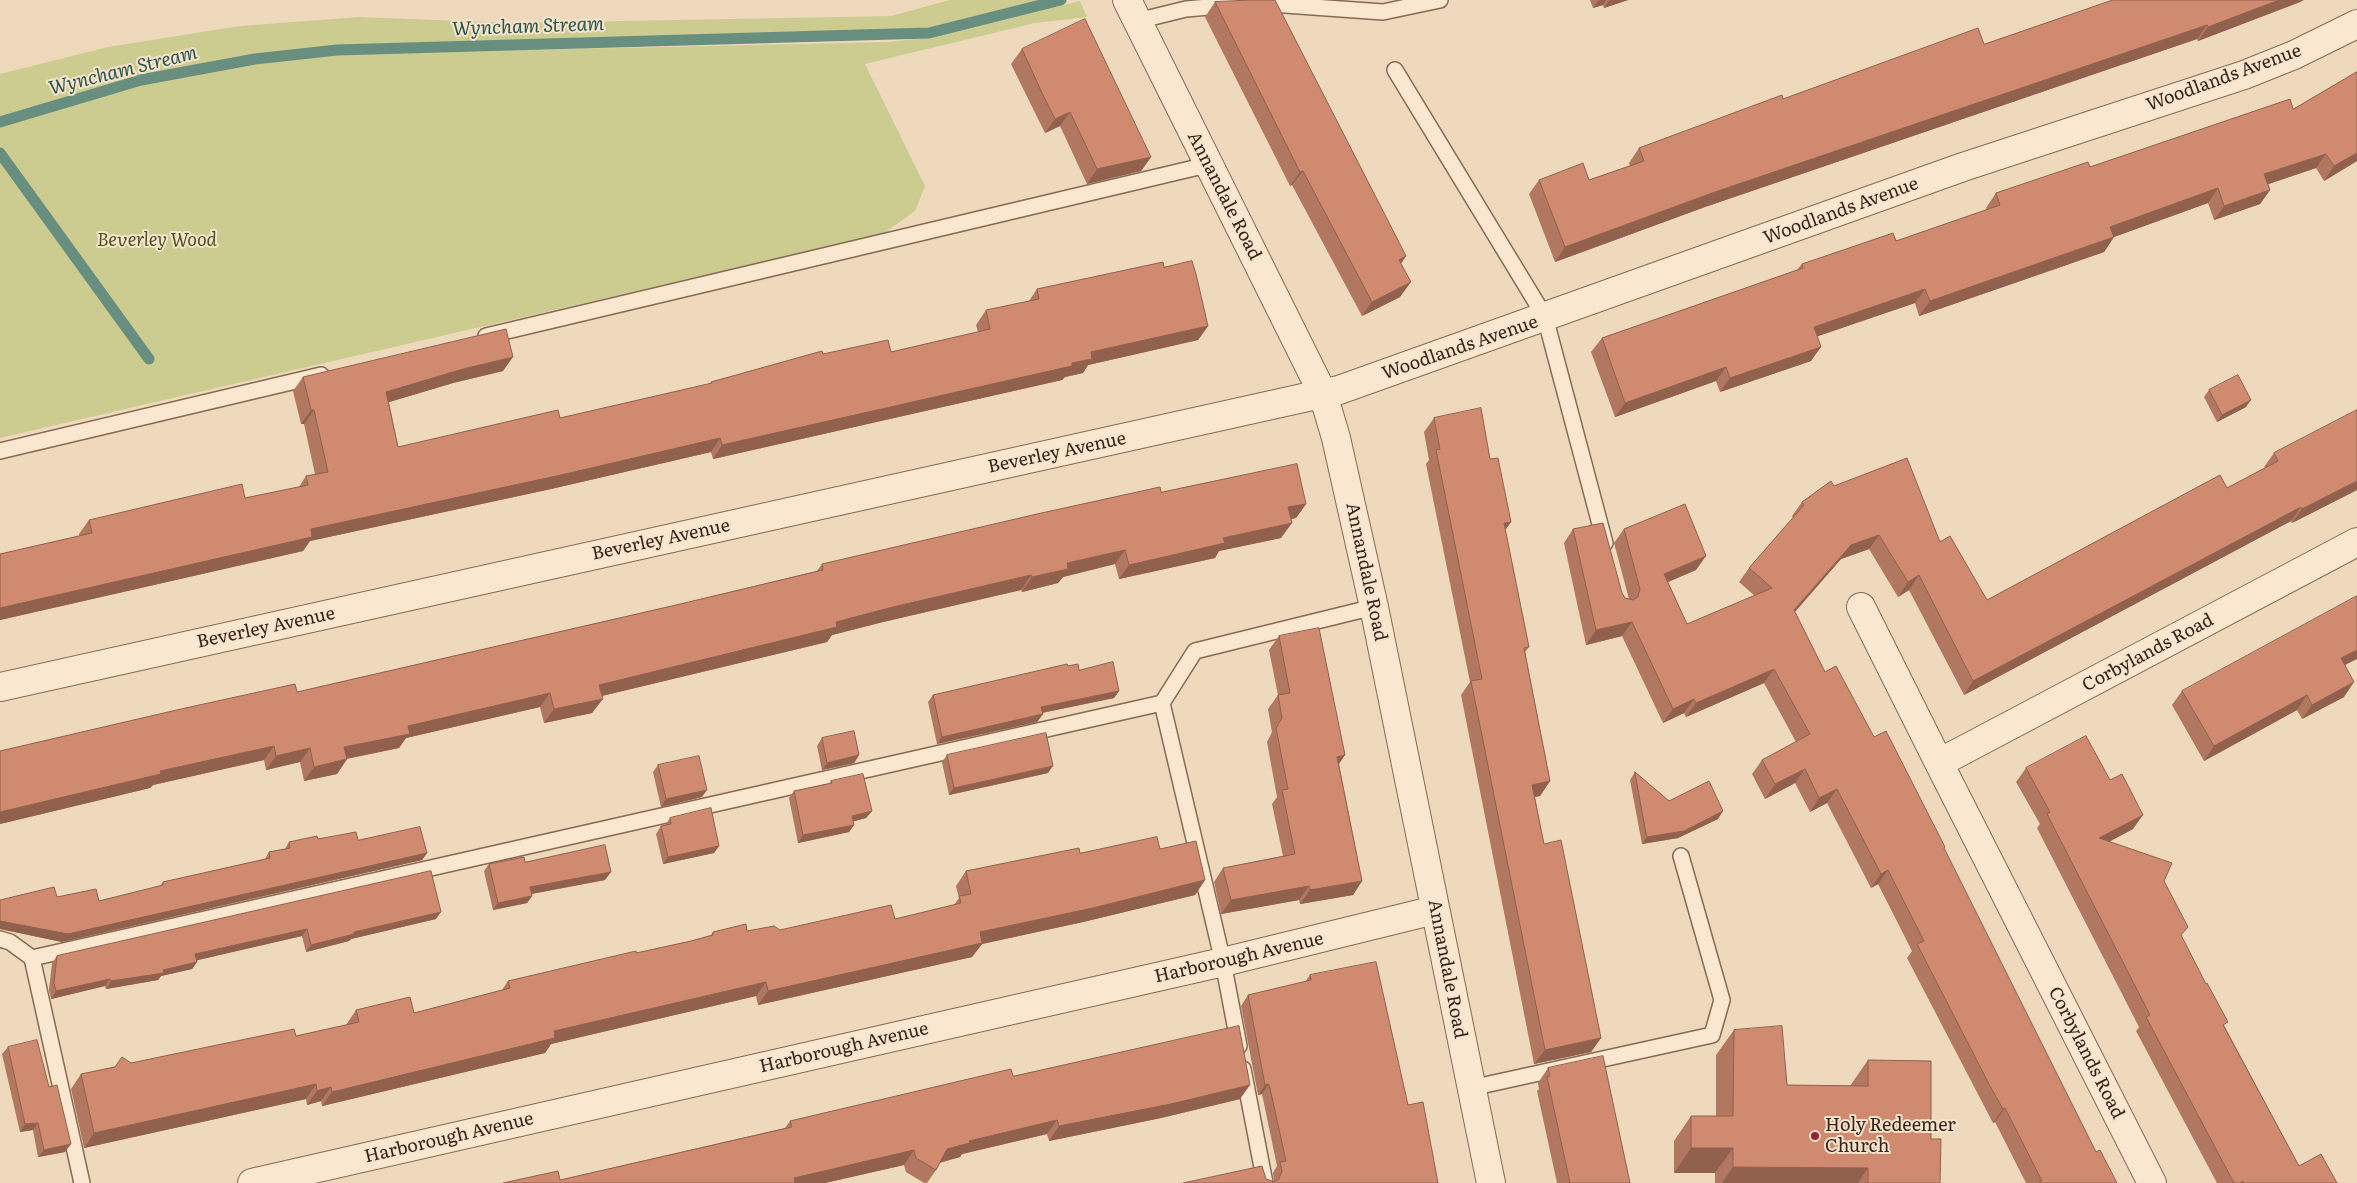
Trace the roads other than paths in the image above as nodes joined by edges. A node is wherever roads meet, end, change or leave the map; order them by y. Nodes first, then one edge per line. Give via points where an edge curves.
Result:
1 (1440, 0) edge
2 (1132, 11) edge
3 (2357, 24) edge
4 (1396, 70) dead end
5 (1208, 165) junction
6 (1545, 317) junction
7 (473, 339) edge
8 (338, 371) edge
9 (1323, 394) junction
10 (0, 452) edge
11 (2357, 542) edge
12 (1608, 557) edge
13 (1374, 607) junction
14 (1860, 607) dead end
15 (0, 687) edge
16 (1162, 702) junction
17 (1939, 763) junction
18 (1681, 856) dead end
19 (1435, 910) junction
20 (0, 939) edge
21 (32, 958) junction
22 (1223, 962) junction
23 (1471, 1088) junction
24 (82, 1183) edge
25 (252, 1183) edge
26 (1265, 1183) edge
27 (1491, 1183) edge
28 (2152, 1183) edge

1 - 2 lane via 1384,12 1258,3
2 - 5 street, Annandale Road
3 - 6 street, Woodlands Avenue via 2244,75 1963,167
4 - 6 lane
5 - 7 lane
5 - 9 street, Annandale Road
6 - 9 street, Woodlands Avenue
6 - 12 lane
8 - 10 lane
9 - 13 street, Annandale Road
9 - 15 street, Beverley Avenue
11 - 17 street, Corbylands Road
13 - 16 lane via 1194,651
13 - 19 street, Annandale Road
14 - 17 street, Corbylands Road
16 - 21 lane
16 - 22 lane
17 - 28 street, Corbylands Road
18 - 23 lane via 1722,1000 1712,1035
19 - 22 street, Harborough Avenue
19 - 23 street, Annandale Road
20 - 21 lane via 10,942
21 - 24 lane
22 - 25 street, Harborough Avenue
22 - 26 lane
23 - 27 street, Annandale Road

